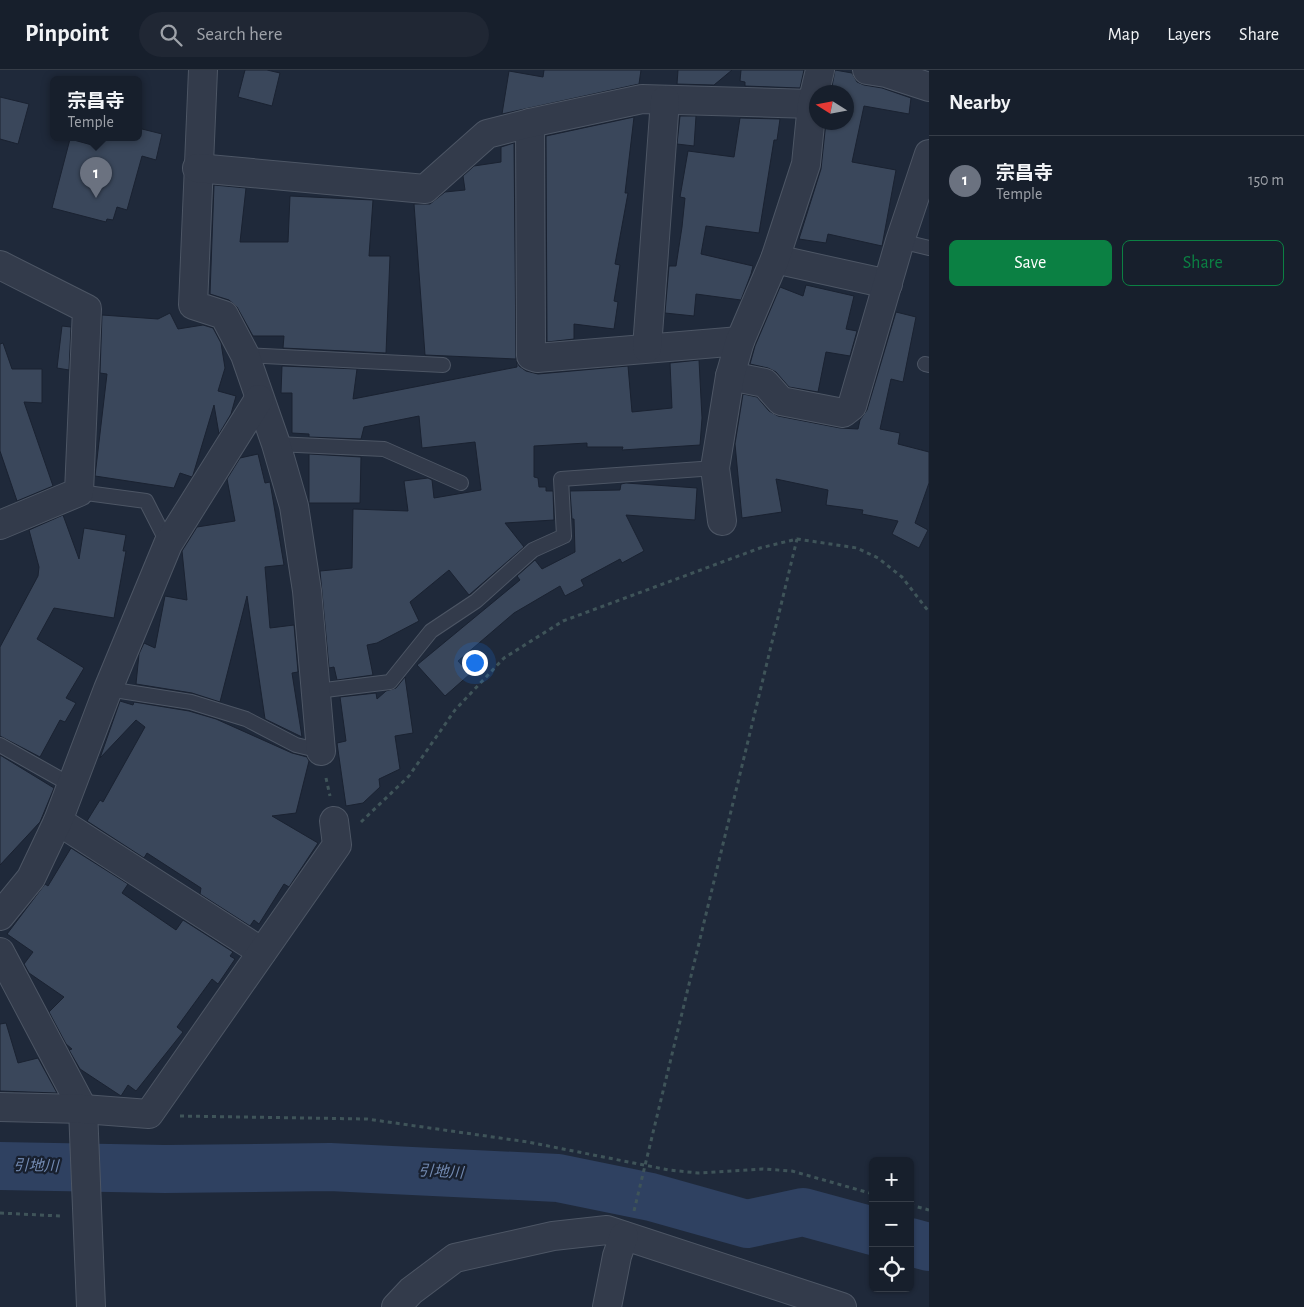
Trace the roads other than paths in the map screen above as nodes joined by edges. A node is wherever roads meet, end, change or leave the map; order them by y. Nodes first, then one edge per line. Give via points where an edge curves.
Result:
1 (203, 70) edge
2 (820, 70) edge
3 (867, 70) edge
4 (816, 85) edge
5 (929, 87) edge
6 (665, 100) junction
7 (809, 104) edge
8 (530, 123) junction
9 (809, 130) edge
10 (929, 154) edge
11 (197, 168) junction
12 (900, 241) junction
13 (929, 248) edge
14 (775, 259) junction
15 (0, 265) edge
16 (888, 284) junction
17 (740, 341) junction
18 (647, 348) junction
19 (245, 355) junction
20 (443, 365) dead end
21 (730, 376) junction
22 (259, 399) junction
23 (276, 444) junction
24 (715, 468) junction
25 (461, 483) dead end
26 (79, 492) junction
27 (722, 521) dead end
28 (0, 525) edge
29 (168, 544) junction
30 (108, 689) junction
31 (317, 691) junction
32 (0, 745) edge
33 (322, 751) joint
34 (72, 785) junction
35 (58, 821) junction
36 (336, 833) road end
37 (0, 916) edge
38 (0, 952) edge
39 (262, 952) junction
40 (0, 1107) edge
41 (83, 1119) junction
42 (628, 1226) junction
43 (91, 1307) edge
44 (396, 1307) edge
45 (606, 1307) edge
46 (842, 1307) edge

1 - 11 street
2 - 4 street
3 - 5 street
6 - 7 street
6 - 8 street via 642,99
6 - 18 street
8 - 11 street via 487,134 425,189
8 - 18 street via 531,356
9 - 14 street via 806,164
10 - 12 street
11 - 19 street via 193,305 224,315
12 - 13 lane
12 - 16 street
14 - 16 street
14 - 17 street
15 - 26 street via 86,309
16 - 21 street via 852,406 843,413 781,401 765,383
17 - 18 street
17 - 21 street
19 - 20 lane
19 - 22 street
21 - 24 street
22 - 23 street
22 - 29 street
23 - 25 lane via 384,449
23 - 31 street via 294,506
24 - 27 street
24 - 31 lane via 561,479 564,536 534,550 476,601 431,631 390,682
26 - 28 street
26 - 29 lane via 146,501
29 - 30 street
30 - 33 lane via 191,702 246,719 296,745
30 - 34 street
31 - 33 street
32 - 34 lane
34 - 35 street
35 - 37 street via 31,878
35 - 39 street
36 - 39 street
38 - 41 street
39 - 41 street via 149,1114
40 - 41 street
41 - 43 street
42 - 44 street via 553,1236 455,1258 410,1291
42 - 45 street via 617,1256
42 - 46 street

